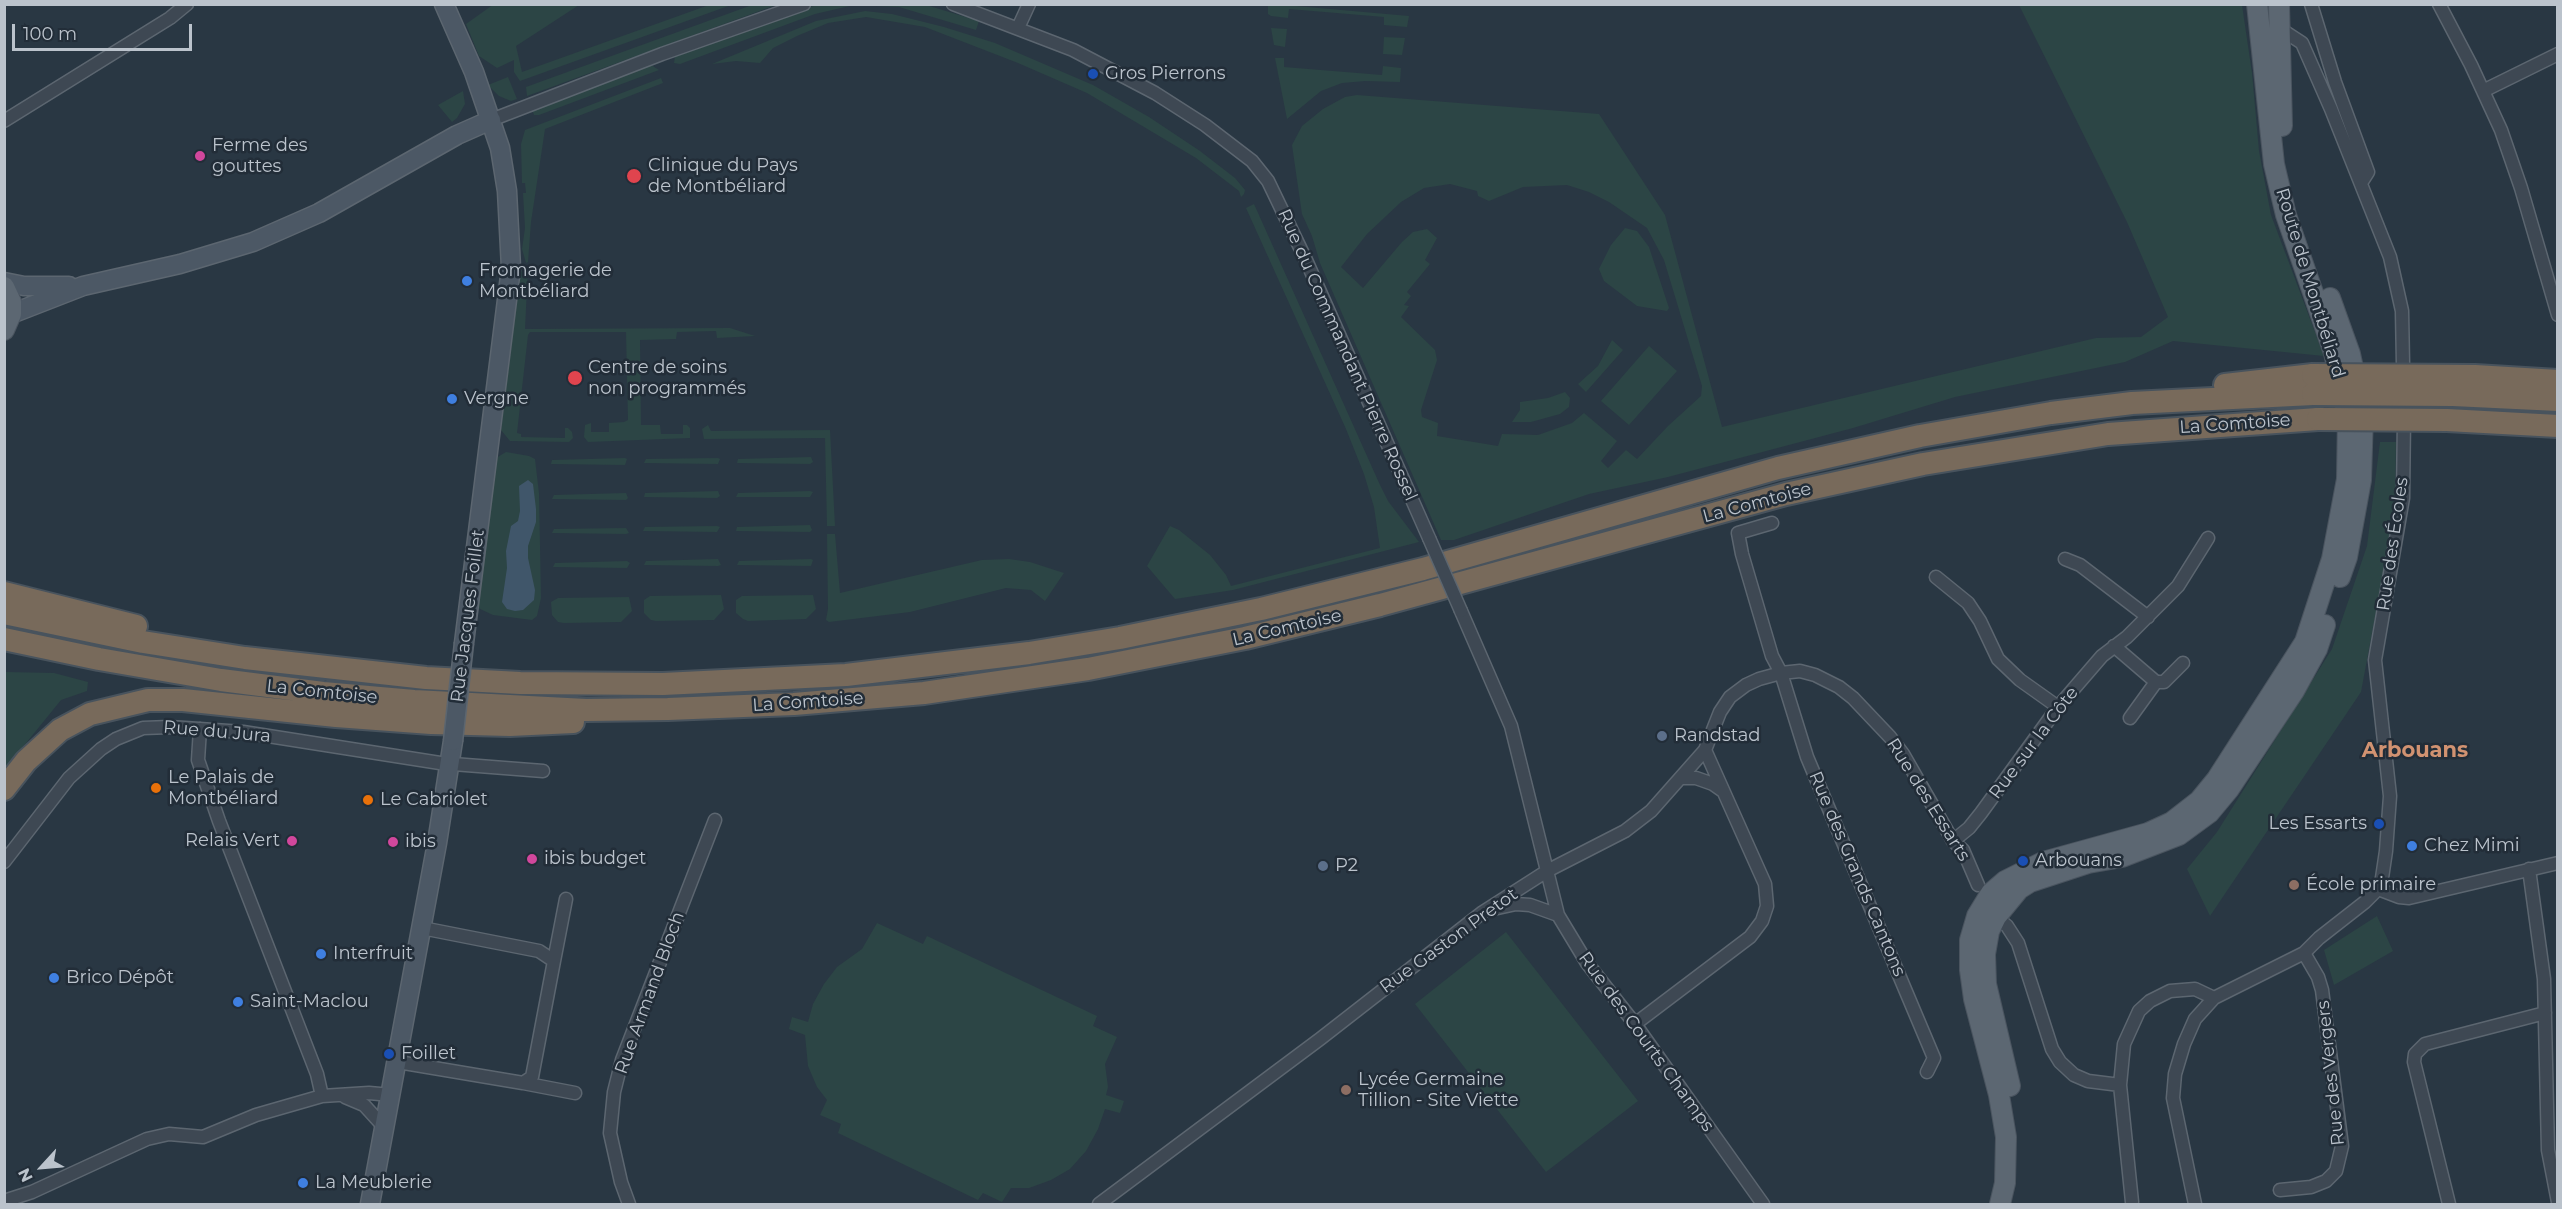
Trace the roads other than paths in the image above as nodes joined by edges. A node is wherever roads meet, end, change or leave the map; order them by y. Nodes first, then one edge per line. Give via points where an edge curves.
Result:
1 (187, 4) edge
2 (444, 4) edge
3 (804, 4) edge
4 (953, 4) edge
5 (1029, 4) edge
6 (2279, 4) edge
7 (2311, 4) edge
8 (2439, 4) edge
9 (2258, 7) edge
10 (1018, 28) junction
11 (2279, 28) junction
12 (2558, 54) edge
13 (2483, 91) junction
14 (491, 120) junction
15 (4, 121) edge
16 (2361, 183) junction
17 (4, 282) edge
18 (83, 286) junction
19 (4, 287) edge
20 (2558, 315) edge
21 (8, 322) edge
22 (2558, 381) edge
23 (2313, 385) junction
24 (2558, 400) edge
25 (2558, 426) edge
26 (1772, 523) dead end
27 (2208, 538) dead end
28 (2065, 559) dead end
29 (1936, 577) dead end
30 (5, 600) edge
31 (2148, 617) junction
32 (4, 639) edge
33 (2114, 646) junction
34 (2183, 663) dead end
35 (1782, 673) junction
36 (2156, 682) junction
37 (2058, 707) junction
38 (714, 708) junction
39 (2130, 718) dead end
40 (200, 729) junction
41 (1706, 750) junction
42 (450, 763) junction
43 (543, 771) dead end
44 (1683, 778) junction
45 (4, 789) edge
46 (1723, 791) junction
47 (715, 820) dead end
48 (1953, 841) junction
49 (4, 862) edge
50 (2558, 863) edge
51 (2529, 869) junction
52 (1547, 871) junction
53 (1978, 885) dead end
54 (2378, 889) junction
55 (566, 898) dead end
56 (1483, 912) junction
57 (1558, 915) junction
58 (1996, 917) junction
59 (422, 928) junction
60 (2304, 953) junction
61 (554, 961) junction
62 (2214, 998) junction
63 (2545, 1013) junction
64 (1635, 1024) junction
65 (398, 1062) junction
66 (1927, 1072) dead end
67 (523, 1083) junction
68 (2120, 1085) junction
69 (575, 1093) dead end
70 (391, 1095) junction
71 (322, 1096) junction
72 (344, 1096) junction
73 (384, 1127) junction
74 (2280, 1190) dead end
75 (23, 1196) junction
76 (4, 1201) edge
77 (2558, 1202) edge
78 (12, 1204) edge
79 (370, 1204) edge
80 (628, 1204) edge
81 (1099, 1204) edge
82 (1763, 1204) edge
83 (2000, 1204) edge
84 (2012, 1204) edge
85 (2130, 1204) edge
86 (2196, 1204) edge
87 (2448, 1204) edge

1 - 15 street
2 - 14 main road, Rue Jacques Foillet
3 - 14 street
4 - 10 street, Rue du Commandant Pierre Rossel
5 - 10 street
6 - 11 main road, Route de Montbéliard
7 - 16 street via 2368,172
8 - 13 street
9 - 11 main road via 2266,20
9 - 83 main road, Route de Montbéliard via 2274,164 2286,215 2334,353 2348,415 2347,479 2332,560 2305,642 2199,801 2148,834 2043,862 2005,881 1991,893 1977,916 1970,940 1970,970 2006,1137 2005,1183
10 - 52 street, Rue du Commandant Pierre Rossel, bridge via 1072,50 1155,93 1252,161 1268,181 1511,726
11 - 16 street, Rue des Écoles via 2302,43
11 - 58 main road, Route de Montbéliard via 2284,156 2298,208 2350,354 2363,414 2361,480 2347,557 2317,649 2229,789 2209,813 2179,835 2122,857 2088,862 2030,882 2019,889
12 - 13 street
13 - 20 street via 2522,188
14 - 18 main road via 319,213 254,242
14 - 42 main road, Rue Jacques Foillet, bridge via 507,191 511,268
16 - 54 street, Rue des Écoles via 2390,257 2402,311 2403,498 2375,660 2390,796 2386,851
17 - 18 main road
18 - 21 main road
19 - 21 main road via 11,302
22 - 23 highway, La Comtoise, bridge via 2475,376
23 - 24 highway, La Comtoise, bridge
23 - 30 highway, La Comtoise via 2252,381 1874,445 1767,471 1475,555 1189,625 1029,653 846,675 663,684 520,684 426,678 313,667 143,642
25 - 38 highway, La Comtoise, bridge via 2490,421 2318,419 2108,434 1923,464 1786,494 1326,619 1194,649 924,693
26 - 35 street, Rue des Grands Cantons via 1738,533 1772,656
27 - 31 street, Rue sur la Côte via 2178,586
28 - 31 street via 2080,565
29 - 37 street via 1968,603 1998,659
31 - 33 street, Rue sur la Côte
32 - 38 highway, La Comtoise via 156,670 356,697 586,710
33 - 36 street
33 - 37 street, Rue sur la Côte
34 - 36 street via 2164,682
35 - 41 street, Rue Gaston Pretot via 1746,685 1730,697
35 - 48 street, Rue des Essarts via 1800,671 1815,675 1853,698 1903,754
35 - 66 street, Rue des Grands Cantons via 1808,757 1934,1058
36 - 39 street
37 - 48 street, Rue sur la Côte via 1984,809
38 - 45 highway via 569,722 477,725 148,700 90,714 60,730 26,761
40 - 42 street, Rue du Jura
40 - 49 street, Rue du Jura via 143,728 101,749 69,778
40 - 71 street via 198,760
41 - 44 street, Rue Gaston Pretot
41 - 46 street
42 - 43 street, Rue du Jura
42 - 59 main road, Rue Jacques Foillet
44 - 46 street via 1696,778
44 - 52 street, Rue Gaston Pretot via 1625,831
46 - 64 street via 1766,884 1767,906 1762,921 1750,937
47 - 80 street, Rue Armand Bloch via 622,1059 614,1092 610,1133
48 - 53 street, Rue des Essarts via 1963,850
50 - 51 street
51 - 54 street via 2409,898
51 - 63 street
52 - 56 street, Rue Gaston Pretot
52 - 57 street, Rue des Courts Champs
54 - 60 street
55 - 61 street
56 - 57 street via 1501,906 1530,905
56 - 81 street, Rue Gaston Pretot
57 - 64 street, Rue des Courts Champs via 1587,963
58 - 68 street via 2018,943 2060,1062 2088,1081
58 - 84 main road, Route de Montbéliard via 1989,931 1986,984 2019,1135
59 - 61 street via 539,951
59 - 65 main road, Rue Jacques Foillet
60 - 62 street
60 - 74 street, Rue des Vergers via 2322,990 2342,1146 2336,1171 2326,1181 2311,1187
61 - 67 street via 532,1077
62 - 68 street via 2195,988 2181,989 2150,1001 2139,1011 2124,1044
62 - 86 street via 2195,1019 2175,1074 2173,1098
63 - 77 street via 2547,1150
63 - 87 street via 2425,1044 2415,1054
64 - 82 street, Rue des Courts Champs
65 - 67 street
65 - 70 main road, Rue Jacques Foillet
67 - 69 street
68 - 85 street
70 - 72 street
70 - 73 main road, Rue Jacques Foillet
71 - 72 street
71 - 75 street via 256,1115 203,1137 169,1134 147,1139
72 - 73 street via 364,1105
73 - 79 main road, Rue Jacques Foillet
75 - 76 street
75 - 78 street

